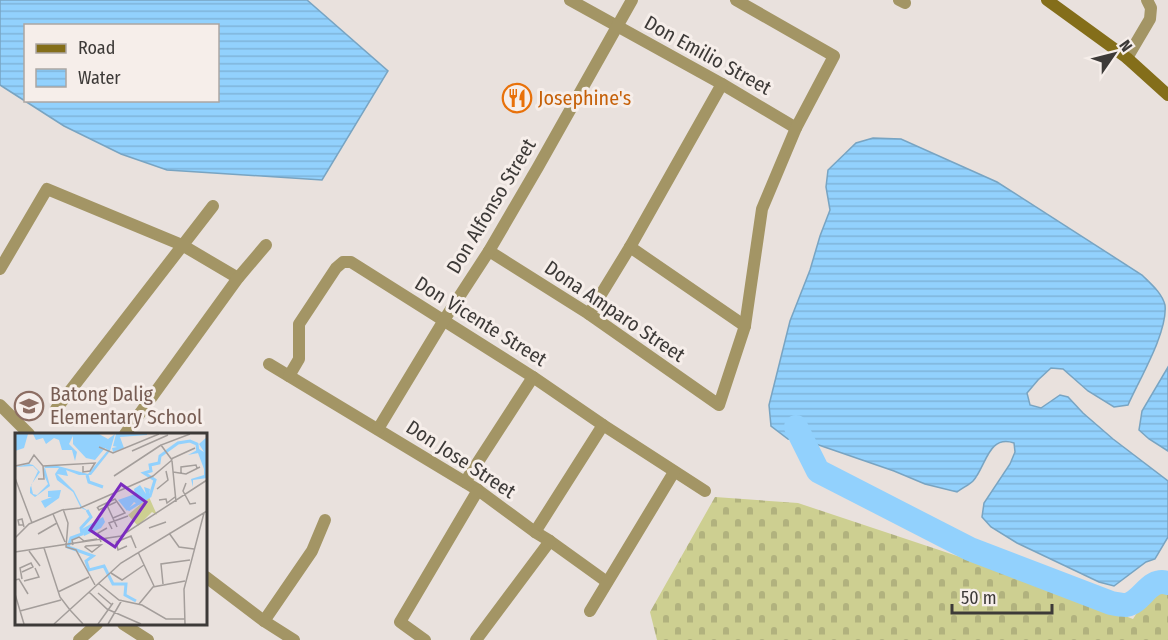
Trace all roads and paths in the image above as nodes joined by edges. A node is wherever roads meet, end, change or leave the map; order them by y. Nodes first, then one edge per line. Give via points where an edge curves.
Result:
1 (570, 0) edge
2 (632, 0) edge
3 (736, 0) edge
4 (1047, 0) edge
5 (1147, 0) edge
6 (617, 26) junction
7 (1126, 58) junction
8 (722, 84) junction
9 (1168, 95) edge
10 (796, 128) junction
11 (213, 206) dead end
12 (182, 245) junction
13 (266, 245) dead end
14 (630, 247) junction
15 (489, 251) junction
16 (0, 269) edge
17 (238, 278) junction
18 (589, 315) junction
19 (444, 321) junction
20 (745, 326) junction
21 (269, 364) dead end
22 (289, 376) junction
23 (533, 377) junction
24 (0, 405) edge
25 (56, 409) dead end
26 (603, 425) junction
27 (378, 429) junction
28 (27, 433) edge
29 (126, 433) edge
30 (674, 472) junction
31 (465, 482) junction
32 (478, 490) junction
33 (705, 491) dead end
34 (325, 520) dead end
35 (535, 532) junction
36 (550, 540) junction
37 (207, 577) edge
38 (607, 582) junction
39 (590, 611) dead end
40 (264, 621) junction
41 (96, 625) edge
42 (125, 625) edge
43 (79, 640) edge
44 (148, 640) edge
45 (294, 640) edge
46 (425, 640) edge
47 (476, 640) edge

1 - 6 street, Don Emilio Street
2 - 6 street, Don Alfonso Street
3 - 10 street via 834,56
4 - 7 main road
5 - 7 street via 1150,19
6 - 8 street, Don Emilio Street
6 - 15 street, Don Alfonso Street
7 - 9 main road
8 - 10 street, Don Emilio Street
8 - 14 street
10 - 20 street via 762,209
11 - 12 street
12 - 16 street via 47,189
12 - 17 street
12 - 25 street
13 - 17 street
14 - 18 street
14 - 20 street
15 - 18 street, Dona Amparo Street
15 - 19 street, Don Alfonso Street
17 - 29 street
18 - 20 street, Dona Amparo Street via 719,405
19 - 22 street, Don Vicente Street via 351,262 343,262 299,324 299,359
19 - 23 street, Don Vicente Street
19 - 27 street, Don Alfonso Street
21 - 22 street, Don Jose Street
22 - 27 street, Don Jose Street
23 - 26 street, Don Vicente Street
23 - 31 street
24 - 28 street
26 - 30 street, Don Vicente Street
26 - 35 street
27 - 31 street, Don Jose Street
30 - 33 street, Don Vicente Street
30 - 38 street
31 - 32 street, Don Jose Street
32 - 35 street, Don Jose Street
32 - 46 street via 400,622
34 - 40 street via 312,551
35 - 36 street, Don Jose Street
36 - 38 street, Don Jose Street
36 - 47 street
37 - 40 street
38 - 39 street
40 - 45 street
41 - 43 street
42 - 44 street

